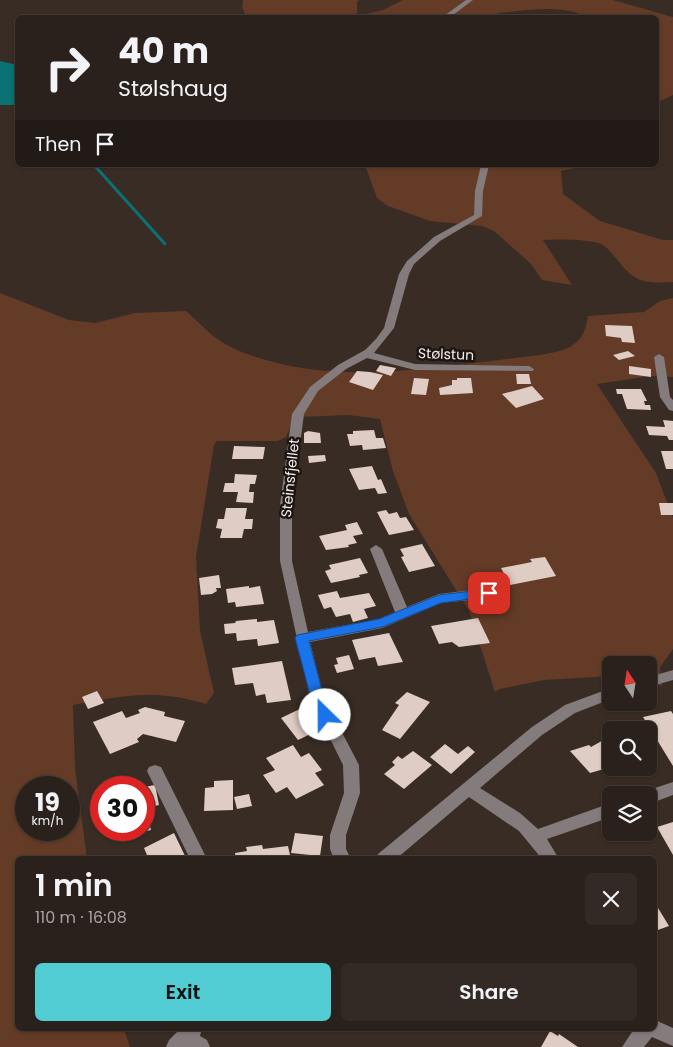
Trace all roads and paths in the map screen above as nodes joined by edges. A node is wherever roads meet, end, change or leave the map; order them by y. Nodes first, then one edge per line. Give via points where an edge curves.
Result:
1 (470, 0) edge
2 (448, 15) edge
3 (485, 167) edge
4 (365, 354) junction
5 (659, 357) dead end
6 (529, 369) dead end
7 (673, 408) edge
8 (376, 549) dead end
9 (489, 593) dead end
10 (402, 615) junction
11 (302, 638) junction
12 (673, 675) edge
13 (658, 679) edge
14 (602, 697) edge
15 (155, 771) dead end
16 (467, 788) junction
17 (673, 788) edge
18 (657, 794) edge
19 (602, 813) edge
20 (537, 836) junction
21 (198, 856) edge
22 (342, 856) edge
23 (388, 856) edge
24 (549, 856) edge
25 (657, 1030) edge
26 (644, 1031) edge
27 (673, 1037) edge
28 (632, 1047) edge

1 - 2 street
3 - 4 street, Steinsfjellet via 478,216 437,239 410,263 389,328
4 - 6 street, Stølstun via 415,367
4 - 11 street, Steinsfjellet via 314,389 298,414 291,457 286,561
5 - 7 street via 664,397
8 - 10 street
9 - 10 street via 439,599
10 - 11 street via 382,623
11 - 22 street, Steinsfjellet via 317,698 351,765 352,793 338,835
12 - 13 street
14 - 16 street via 570,709 537,731
15 - 21 street
16 - 20 street via 520,821
16 - 23 street
17 - 18 street
19 - 20 street
20 - 24 street
25 - 27 street
26 - 28 street

